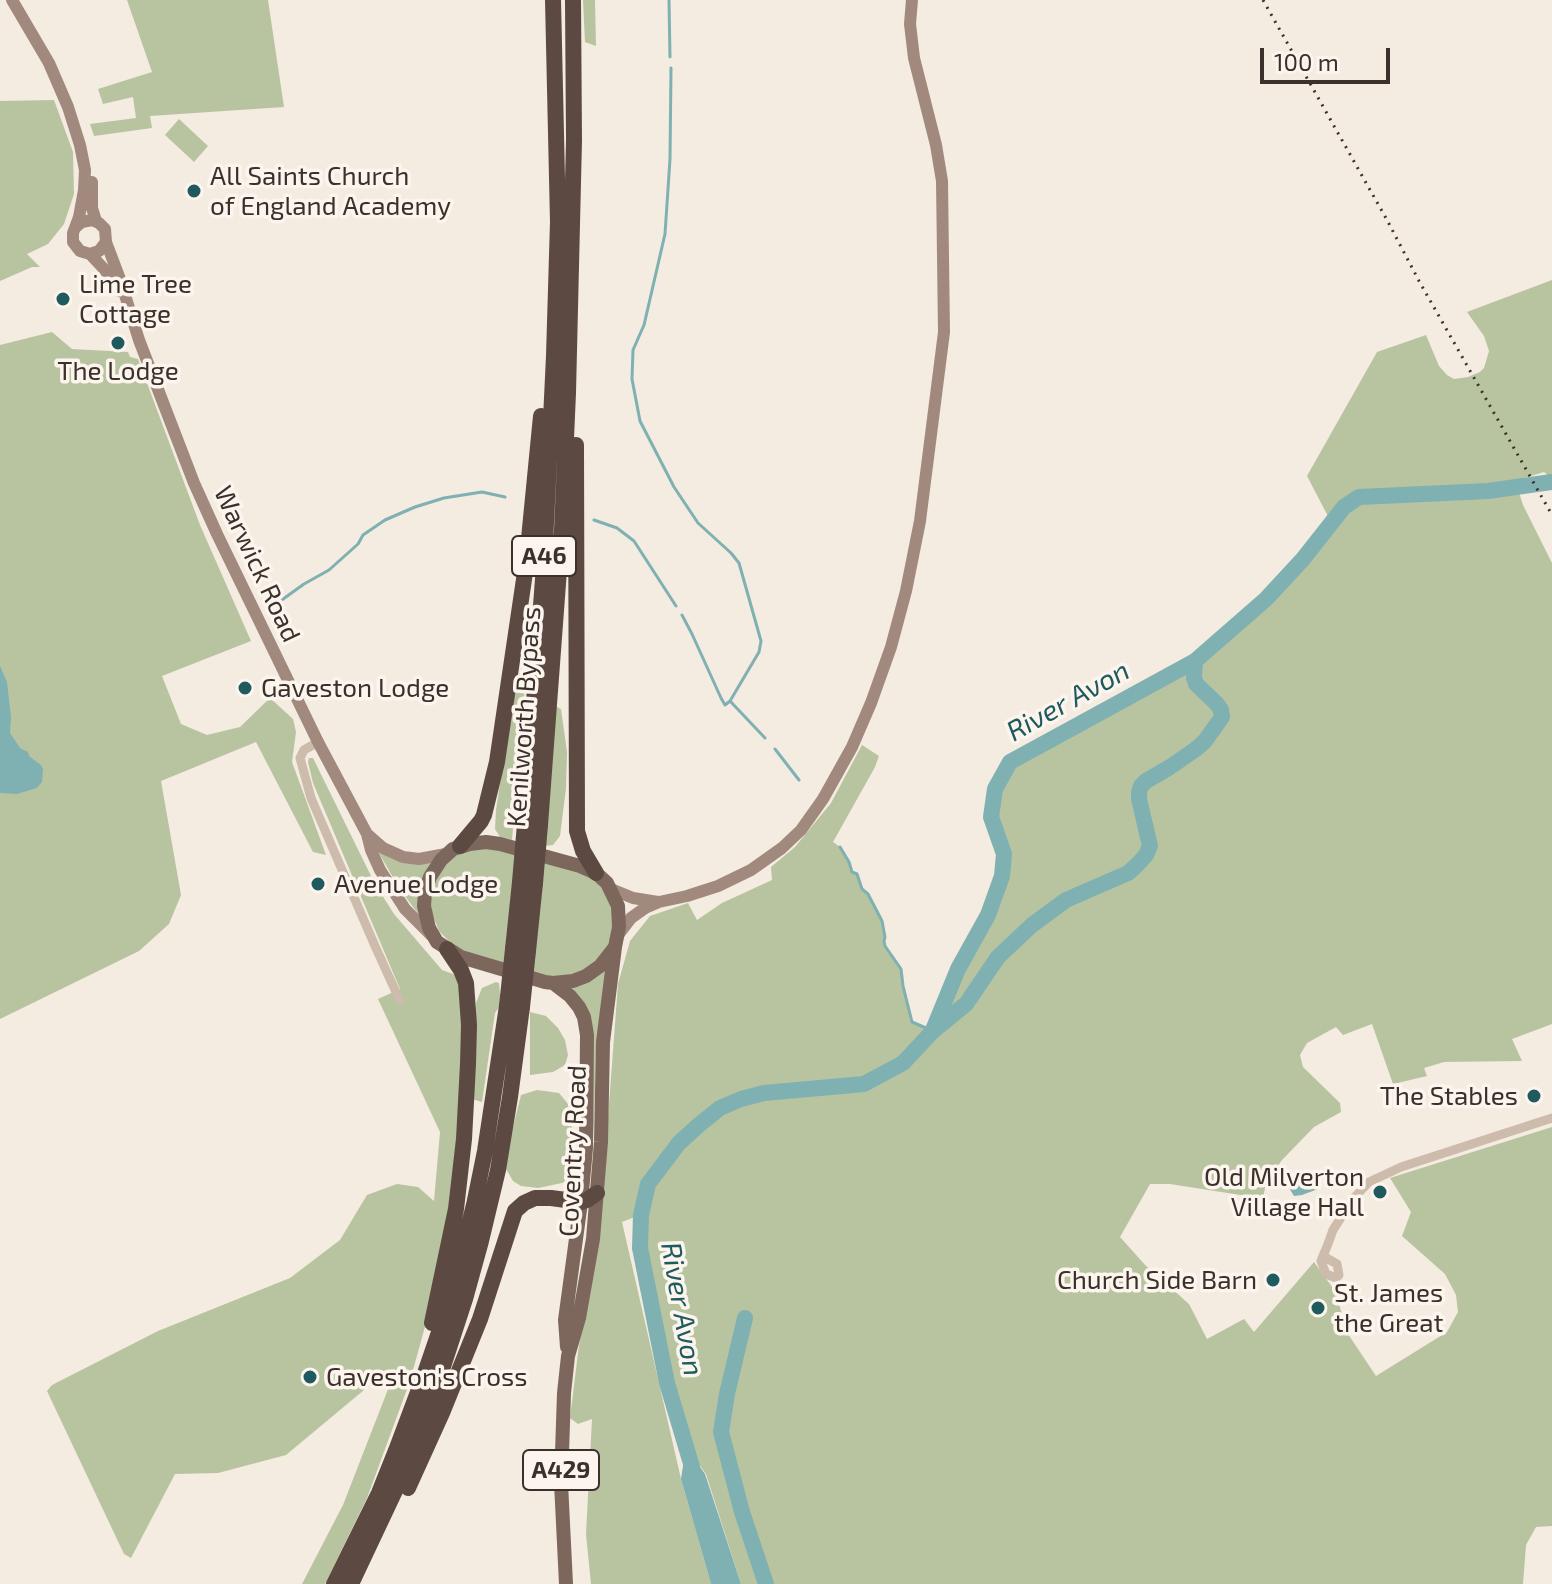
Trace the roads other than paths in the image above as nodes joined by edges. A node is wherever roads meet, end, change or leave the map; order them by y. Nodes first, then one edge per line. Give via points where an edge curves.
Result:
1 (12, 0) edge
2 (553, 0) edge
3 (573, 0) edge
4 (912, 0) edge
5 (574, 140) junction
6 (82, 153) junction
7 (96, 221) junction
8 (76, 227) junction
9 (106, 242) junction
10 (90, 254) junction
11 (555, 287) junction
12 (127, 304) junction
13 (318, 742) junction
14 (533, 825) junction
15 (367, 834) junction
16 (453, 850) junction
17 (596, 873) junction
18 (611, 889) junction
19 (659, 902) junction
20 (433, 937) junction
21 (616, 941) junction
22 (447, 949) junction
23 (553, 983) junction
24 (400, 1001) dead end
25 (515, 1006) junction
26 (1552, 1118) edge
27 (597, 1193) junction
28 (581, 1202) junction
29 (1323, 1256) dead end
30 (568, 1356) junction
31 (397, 1448) junction
32 (334, 1584) edge
33 (354, 1584) edge
34 (566, 1584) edge

1 - 6 street via 52,70
2 - 11 highway, Kenilworth Bypass / A46
3 - 5 highway, Kenilworth Bypass / A46
4 - 19 street via 914,58 942,181 944,332 920,521 900,617 852,747 801,830 743,875
5 - 14 highway, Kenilworth Bypass / A46 via 562,530
5 - 17 highway via 577,831
6 - 7 street
6 - 8 street via 84,190
7 - 8 street
7 - 9 street via 105,229
8 - 10 street via 75,245
9 - 10 street
9 - 12 street, Warwick Road
10 - 12 street, Warwick Road
11 - 14 highway, Kenilworth Bypass / A46
11 - 16 highway via 529,546 497,762 484,815
12 - 13 street, Warwick Road via 202,501
13 - 15 street, Warwick Road
13 - 24 street via 300,758 311,798
14 - 25 highway, Kenilworth Bypass / A46, bridge
15 - 16 street, Warwick Road via 403,857 419,859
15 - 20 street, Warwick Road via 394,894
16 - 17 main road via 494,842
16 - 20 main road via 433,871 425,892
17 - 18 main road
18 - 19 street
18 - 21 main road via 619,914
19 - 21 street via 637,913
20 - 22 main road
21 - 23 main road via 606,960 590,973
21 - 27 main road, Coventry Road / A429 via 603,1042
22 - 23 main road
22 - 31 highway via 464,976 468,995 462,1163 447,1259
23 - 28 main road, Coventry Road / A429 via 576,1002 587,1029
25 - 31 highway, Kenilworth Bypass / A46 via 448,1306
25 - 33 highway, Kenilworth Bypass / A46 via 508,1112 481,1241 419,1433
26 - 29 street via 1369,1182 1348,1205
27 - 28 highway
27 - 30 main road, Coventry Road / A429 via 585,1291
28 - 30 main road, Coventry Road / A429 via 565,1320
28 - 33 highway, A46 via 535,1198 515,1211 442,1413 386,1534
30 - 34 main road, Coventry Road / A429 via 561,1437
31 - 32 highway, A46

